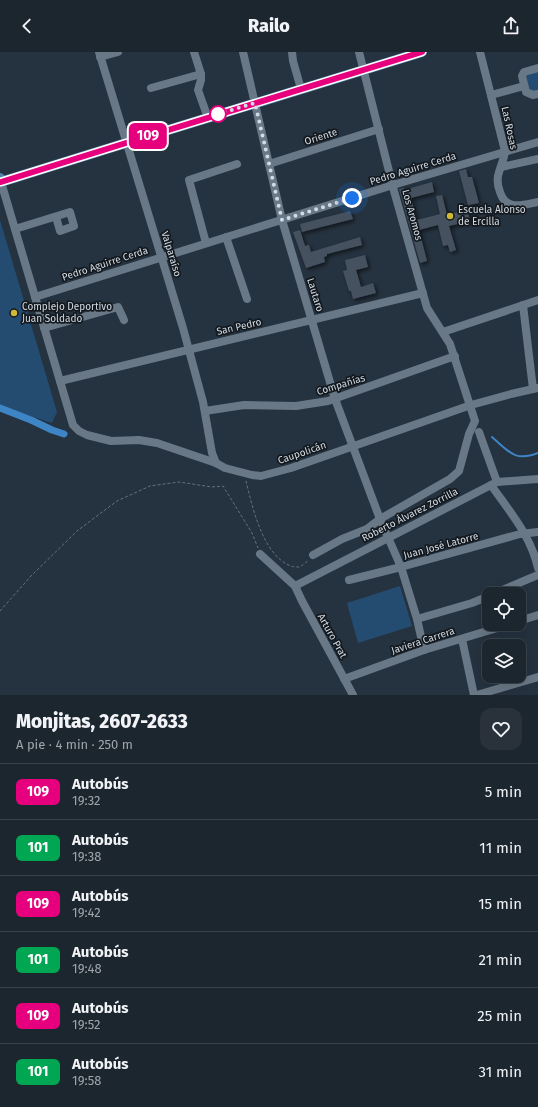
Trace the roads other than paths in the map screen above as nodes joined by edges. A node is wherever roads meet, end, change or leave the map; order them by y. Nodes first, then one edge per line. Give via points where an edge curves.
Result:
1 (118, 52) edge
2 (194, 52) edge
3 (243, 52) edge
4 (292, 52) edge
5 (359, 52) edge
6 (422, 52) edge
7 (480, 52) edge
8 (100, 54) edge
9 (538, 68) edge
10 (364, 70) junction
11 (201, 74) junction
12 (524, 86) junction
13 (151, 88) dead end
14 (301, 89) junction
15 (538, 94) edge
16 (491, 95) junction
17 (255, 103) junction
18 (208, 118) junction
19 (379, 129) junction
20 (538, 142) edge
21 (126, 143) junction
22 (505, 151) junction
23 (538, 159) edge
24 (237, 164) dead end
25 (269, 164) junction
26 (501, 167) junction
27 (0, 181) edge
28 (393, 185) junction
29 (2, 195) edge
30 (538, 202) edge
31 (56, 217) dead end
32 (282, 220) junction
33 (15, 229) junction
34 (226, 237) junction
35 (206, 243) junction
36 (161, 257) junction
37 (423, 293) junction
38 (35, 297) junction
39 (247, 299) dead end
40 (538, 300) edge
41 (523, 306) junction
42 (124, 320) dead end
43 (312, 320) junction
44 (44, 328) junction
45 (443, 332) junction
46 (188, 349) junction
47 (455, 356) junction
48 (60, 380) junction
49 (535, 389) edge
50 (335, 399) junction
51 (471, 405) junction
52 (205, 411) junction
53 (479, 432) dead end
54 (352, 447) junction
55 (216, 462) junction
56 (538, 479) edge
57 (494, 484) junction
58 (380, 519) junction
59 (538, 532) edge
60 (526, 534) junction
61 (388, 538) junction
62 (260, 554) road end
63 (314, 555) road end
64 (401, 567) junction
65 (538, 568) edge
66 (538, 575) edge
67 (348, 580) dead end
68 (295, 586) junction
69 (510, 587) edge
70 (482, 599) edge
71 (538, 615) edge
72 (417, 619) junction
73 (526, 619) edge
74 (488, 631) edge
75 (462, 639) junction
76 (424, 650) junction
77 (538, 677) edge
78 (344, 679) junction
79 (353, 695) edge
80 (476, 695) edge

1 - 8 street
2 - 11 street
3 - 17 street, Lautaro
4 - 14 street
5 - 10 street, Los Aromos
6 - 10 main road
7 - 16 street, Las Rosas
8 - 21 street, Valparaíso
9 - 12 street via 524,72
10 - 14 main road
10 - 19 street, Los Aromos
11 - 13 street
11 - 18 street via 198,90
12 - 15 street via 529,94
12 - 16 street
14 - 17 main road
16 - 22 street, Las Rosas
17 - 18 main road
17 - 25 street, Lautaro
18 - 21 main road
19 - 25 street, Oriente
19 - 28 street, Los Aromos
20 - 22 street, Pedro Aguirre Cerda
21 - 27 main road
21 - 36 street, Valparaíso
22 - 26 street, Las Rosas
22 - 28 street, Pedro Aguirre Cerda
23 - 26 street
24 - 35 street via 189,180
25 - 32 street, Lautaro
26 - 30 street, Las Rosas via 498,184 505,202 510,205
27 - 29 street
28 - 32 street, Pedro Aguirre Cerda
28 - 37 street, Los Aromos
29 - 33 street
31 - 33 street
32 - 34 street, Pedro Aguirre Cerda
32 - 43 street, Lautaro
33 - 38 street
34 - 35 street, Pedro Aguirre Cerda
34 - 39 street
35 - 36 street, Pedro Aguirre Cerda
36 - 38 street, Pedro Aguirre Cerda
36 - 46 street, Valparaíso
37 - 43 street, San Pedro
37 - 45 street, Los Aromos via 430,315
38 - 44 street
40 - 41 street
41 - 45 street
41 - 49 street
42 - 44 street via 118,307
43 - 46 street, San Pedro
43 - 50 street, Lautaro
44 - 48 street
45 - 47 street, Los Aromos
46 - 48 street, San Pedro
46 - 52 street, Valparaíso
47 - 50 street, Compañías
47 - 51 street, Los Aromos
48 - 55 street, Caupolicán via 73,425 79,432 111,441 157,442
49 - 51 street, Caupolicán
50 - 52 street, Compañías via 296,406 244,405
50 - 54 street, Lautaro
51 - 54 street, Caupolicán
51 - 58 street, Los Aromos via 475,421 468,434 460,471
52 - 55 street, Valparaíso via 212,453
53 - 57 street
54 - 55 street, Caupolicán via 261,476 223,468
54 - 58 street, Lautaro
56 - 57 street, Roberto Álvarez Zorrilla
57 - 60 street
57 - 61 street, Roberto Álvarez Zorrilla
58 - 61 street, Lautaro
58 - 63 street via 367,529 342,539
59 - 60 street, Juan José Latorre
60 - 64 street, Juan José Latorre
60 - 65 street
61 - 64 street, Lautaro
61 - 68 street, Roberto Álvarez Zorrilla
62 - 68 street
64 - 67 street, Juan José Latorre
64 - 72 street, Lautaro
66 - 69 street
68 - 78 street, Arturo Prat
70 - 72 street
71 - 73 street
72 - 76 street, Lautaro
74 - 75 street, Javiera Carrera
75 - 76 street, Javiera Carrera
75 - 80 street
76 - 78 street, Javiera Carrera
77 - 80 street
78 - 79 street, Arturo Prat

